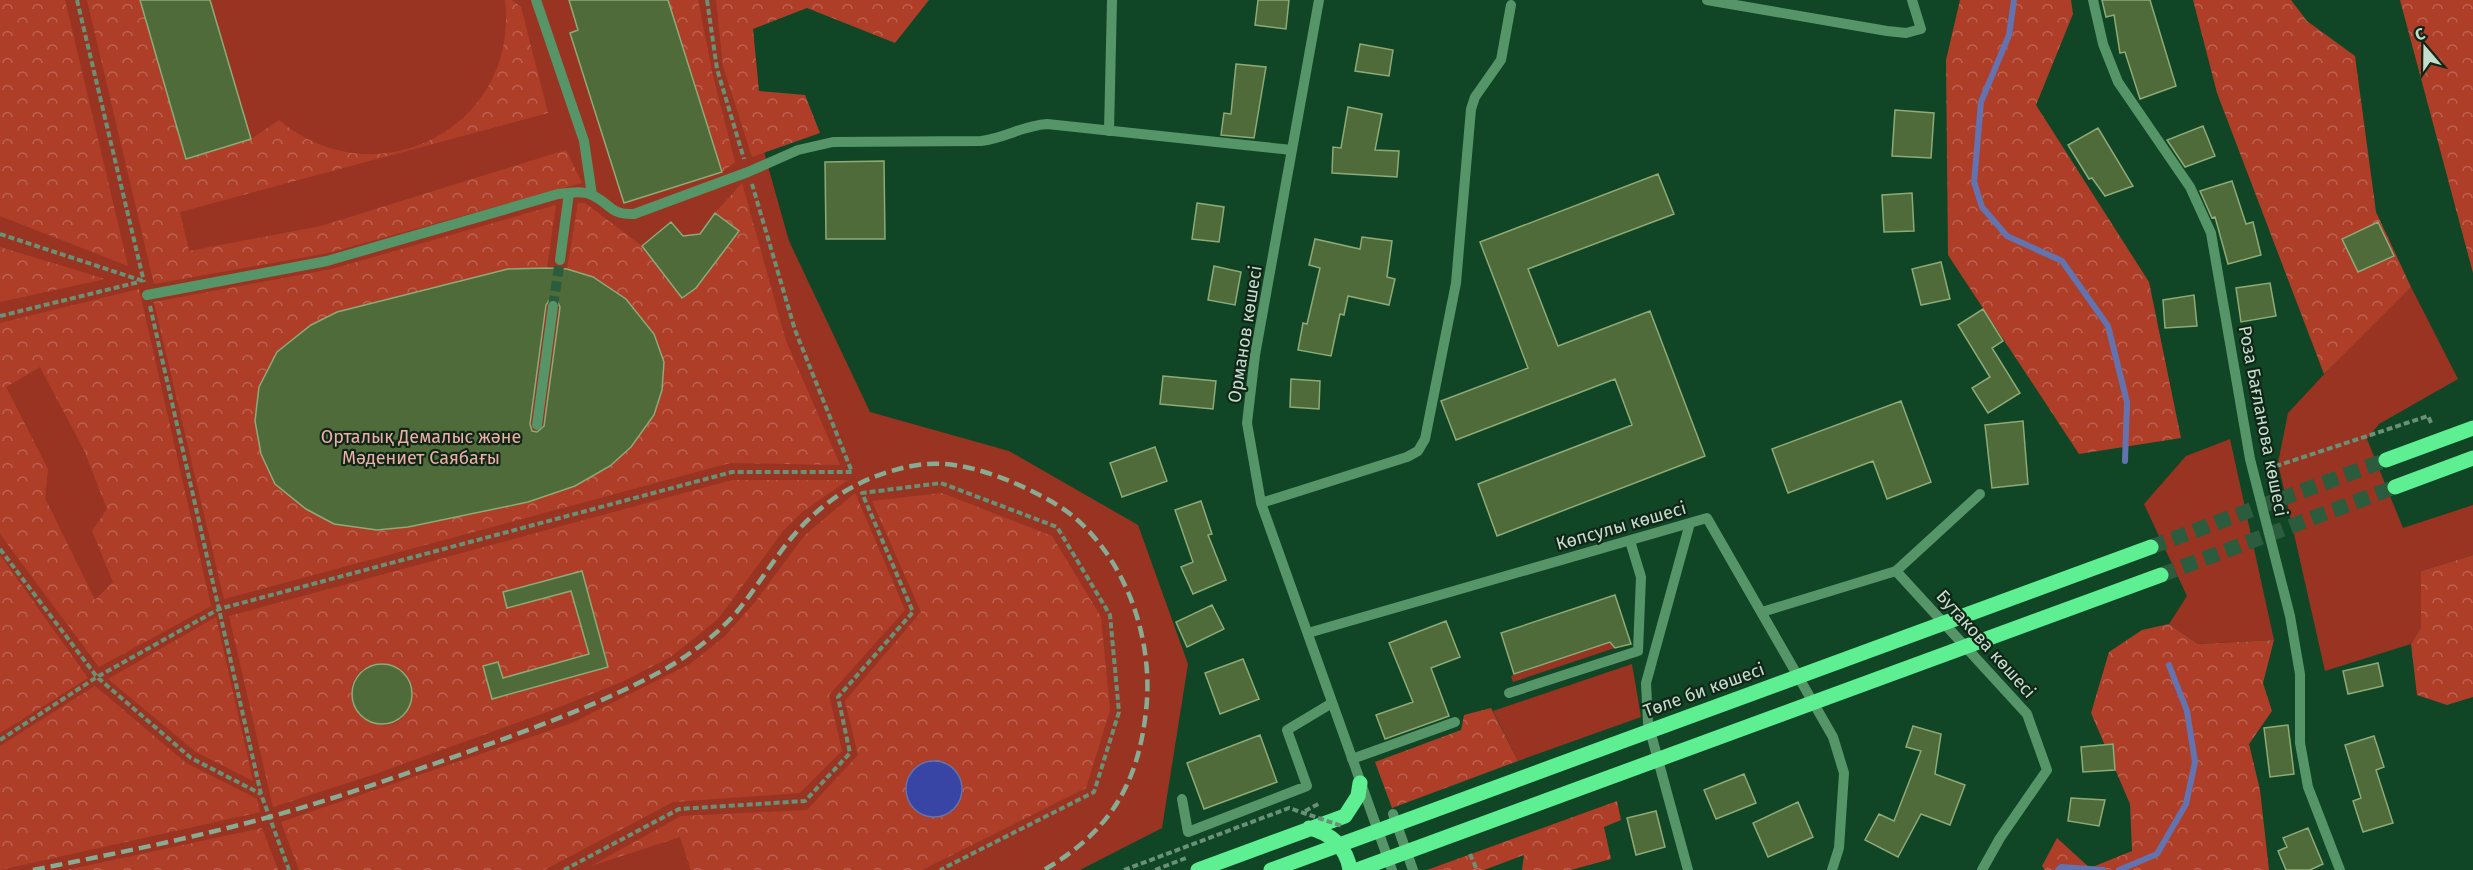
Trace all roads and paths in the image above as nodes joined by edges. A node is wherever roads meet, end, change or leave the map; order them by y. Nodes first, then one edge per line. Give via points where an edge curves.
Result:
1 (77, 0) edge
2 (536, 0) edge
3 (707, 0) edge
4 (1112, 0) edge
5 (1319, 0) edge
6 (1707, 0) edge
7 (1912, 0) edge
8 (2093, 0) edge
9 (1511, 5) dead end
10 (1109, 130) junction
11 (1293, 150) junction
12 (748, 172) junction
13 (569, 193) junction
14 (592, 195) junction
15 (0, 234) edge
16 (560, 260) tunnel mouth
17 (144, 281) junction
18 (147, 295) junction
19 (553, 306) tunnel mouth
20 (0, 316) edge
21 (537, 425) dead end
22 (2432, 425) dead end
23 (2473, 428) edge
24 (2473, 458) edge
25 (2386, 460) tunnel mouth
26 (2253, 473) junction
27 (2395, 487) tunnel mouth
28 (1980, 494) dead end
29 (1261, 503) junction
30 (1690, 523) junction
31 (1630, 541) junction
32 (2151, 547) tunnel mouth
33 (0, 549) edge
34 (1896, 571) junction
35 (2161, 575) tunnel mouth
36 (219, 609) junction
37 (1762, 612) junction
38 (1308, 633) junction
39 (97, 677) junction
40 (1509, 693) dead end
41 (1332, 703) junction
42 (1455, 722) dead end
43 (0, 740) edge
44 (1352, 759) junction
45 (1360, 783) junction
46 (261, 794) junction
47 (1182, 799) dead end
48 (1393, 814) dead end
49 (1342, 826) dead end
50 (1310, 828) junction
51 (1470, 854) dead end
52 (289, 870) edge
53 (564, 870) edge
54 (940, 870) edge
55 (1124, 870) edge
56 (1198, 870) edge
57 (1271, 870) edge
58 (1350, 870) edge
59 (1357, 870) edge
60 (1392, 870) edge
61 (1413, 870) edge
62 (1476, 870) edge
63 (1688, 870) edge
64 (1832, 870) edge
65 (1982, 870) edge
66 (2340, 870) edge

1 - 17 path
2 - 14 street via 584,141
3 - 12 path via 717,69
4 - 10 street
5 - 11 street, Орманов көшесі
6 - 7 street via 1906,33 1921,29
8 - 26 street, Роза Бағланова көшесі via 2103,44 2118,82 2190,187 2211,233
9 - 29 street via 1501,60 1471,109 1456,283 1425,439 1418,451 1407,457
10 - 11 street
10 - 12 street via 1047,124 1027,126 998,139 981,141 832,142 798,150
11 - 29 street, Орманов көшесі via 1255,355 1247,423
12 - 14 street via 634,214 620,215
12 - 36 path via 795,330 852,472 732,472
13 - 14 street
13 - 16 street
13 - 18 street via 327,261
15 - 17 path
17 - 18 path
17 - 20 path
18 - 36 path
19 - 21 street
22 - 26 path via 2427,416
23 - 25 main road
24 - 27 main road
26 - 66 street, Роза Бағланова көшесі via 2290,616 2300,674 2300,743 2308,787
28 - 34 street
29 - 38 street, Орманов көшесі
30 - 31 street, Көпсулы көшесі
30 - 37 street, Көпсулы көшесі via 1707,518
30 - 63 street via 1646,683 1648,723
31 - 38 street, Көпсулы көшесі
31 - 40 street via 1641,577 1638,651
32 - 57 main road, Төле би көшесі, bridge
33 - 39 path
34 - 37 street
34 - 65 street, Бутакова көшесі via 2027,714 2047,770
35 - 59 main road, bridge
36 - 39 path
36 - 46 path
37 - 64 street, Көпсулы көшесі via 1833,737 1844,773 1839,848
38 - 41 street, Орманов көшесі
39 - 43 path
39 - 46 path via 191,758
41 - 44 street, Орманов көшесі
41 - 47 street via 1287,730 1307,786 1188,832
42 - 44 street
44 - 45 street, Орманов көшесі
45 - 50 main road via 1352,808 1345,816
45 - 60 street, Орманов көшесі
46 - 52 path
48 - 61 street
49 - 55 path, bridge via 1289,808
50 - 56 main road
50 - 58 main road via 1335,840 1344,850
51 - 62 path
53 - 54 path via 680,809 805,801 850,753 838,697 913,612 862,493 941,483 1057,527 1110,615 1119,712 1094,792

